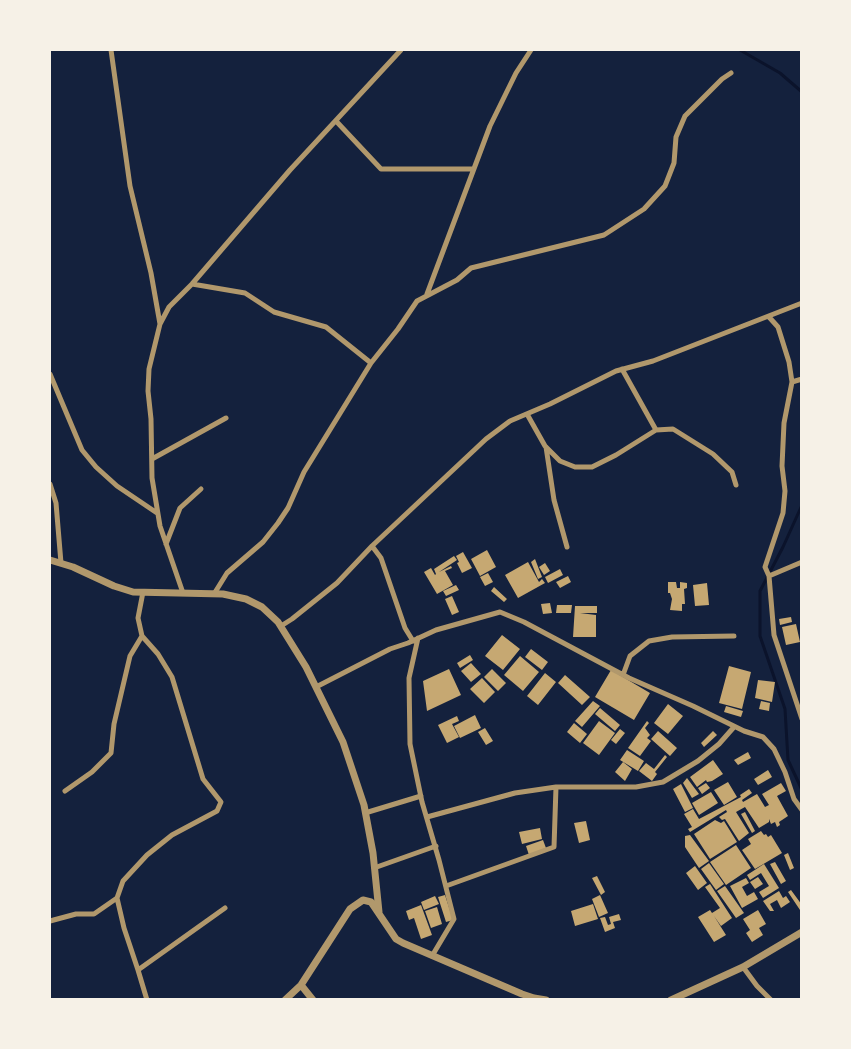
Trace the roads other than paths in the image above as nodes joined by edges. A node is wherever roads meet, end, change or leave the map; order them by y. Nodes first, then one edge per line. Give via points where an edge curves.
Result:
1 (111, 50) edge
2 (401, 50) edge
3 (531, 50) edge
4 (731, 73) dead end
5 (336, 121) junction
6 (473, 169) junction
7 (192, 284) junction
8 (427, 294) junction
9 (801, 303) edge
10 (769, 316) junction
11 (160, 324) junction
12 (371, 363) junction
13 (622, 369) junction
14 (50, 374) edge
15 (801, 379) edge
16 (792, 382) junction
17 (527, 414) junction
18 (226, 418) dead end
19 (656, 430) junction
20 (545, 446) junction
21 (152, 459) junction
22 (50, 484) edge
23 (736, 485) dead end
24 (201, 489) dead end
25 (158, 514) junction
26 (166, 545) junction
27 (372, 546) junction
28 (567, 547) dead end
29 (50, 560) edge
30 (801, 562) edge
31 (61, 563) junction
32 (769, 576) junction
33 (143, 592) junction
34 (183, 593) junction
35 (214, 594) junction
36 (281, 626) junction
37 (142, 636) junction
38 (734, 636) dead end
39 (416, 640) junction
40 (623, 675) junction
41 (316, 687) junction
42 (801, 719) edge
43 (734, 727) junction
44 (556, 787) junction
45 (65, 791) dead end
46 (421, 796) junction
47 (801, 810) edge
48 (365, 813) junction
49 (427, 817) junction
50 (436, 846) junction
51 (374, 868) junction
52 (446, 886) junction
53 (117, 898) junction
54 (225, 908) dead end
55 (379, 912) junction
56 (50, 921) edge
57 (801, 932) edge
58 (432, 956) junction
59 (743, 967) junction
60 (138, 970) junction
61 (301, 985) junction
62 (522, 994) junction
63 (147, 999) edge
64 (285, 999) edge
65 (313, 999) edge
66 (528, 999) edge
67 (546, 999) edge
68 (671, 999) edge
69 (771, 999) edge

1 - 11 street via 130,186
2 - 5 street
3 - 6 street via 490,126
4 - 8 street via 685,116 665,186 644,209 604,235 471,268
5 - 6 street via 381,169
5 - 7 street
6 - 8 street
7 - 11 street via 169,307
7 - 12 street via 245,293 274,312 327,327
8 - 12 street via 417,301
9 - 10 street
10 - 13 street via 653,362
10 - 16 street via 778,327
11 - 21 street via 149,369
12 - 35 street via 304,472 283,515 263,542 227,573
13 - 17 street
13 - 19 street
14 - 25 street via 82,450 117,486
15 - 16 street
16 - 32 street via 784,423 783,513 765,567
17 - 20 street
17 - 27 street via 510,421 486,440
18 - 21 street
19 - 20 street via 592,467 575,467 560,461
19 - 23 street via 673,429 713,454 732,472
20 - 28 street
21 - 25 street
22 - 31 street via 56,503
24 - 26 street via 180,508
25 - 26 street
26 - 34 street
27 - 36 street via 337,584
27 - 39 street via 381,558 405,628
29 - 31 street
30 - 32 street
31 - 33 street via 123,589
32 - 42 street via 774,635
33 - 34 street
33 - 37 street via 138,618
34 - 35 street
35 - 36 street via 255,602
36 - 41 street
37 - 45 street via 130,656 111,753
37 - 53 street via 172,677 203,778 221,802 217,811 147,855 123,881
38 - 40 street via 649,641 630,656
39 - 40 street via 436,630 500,612
39 - 41 street
39 - 46 street via 410,678 410,744
40 - 43 street
41 - 48 street via 343,742
43 - 44 street via 698,761 663,782 636,788
43 - 47 street via 763,737 774,749
44 - 49 street via 515,793
44 - 52 street via 554,847
46 - 48 street
46 - 49 street
48 - 51 street
49 - 50 street
50 - 51 street
50 - 52 street
51 - 55 street
52 - 58 street via 454,919
53 - 56 street via 94,914
53 - 60 street
54 - 60 street
55 - 58 street via 396,939
55 - 61 street via 371,902 363,900 350,909
57 - 59 street
58 - 62 street
59 - 68 street
59 - 69 street
60 - 63 street
61 - 64 street
61 - 65 street
62 - 66 street
62 - 67 street

